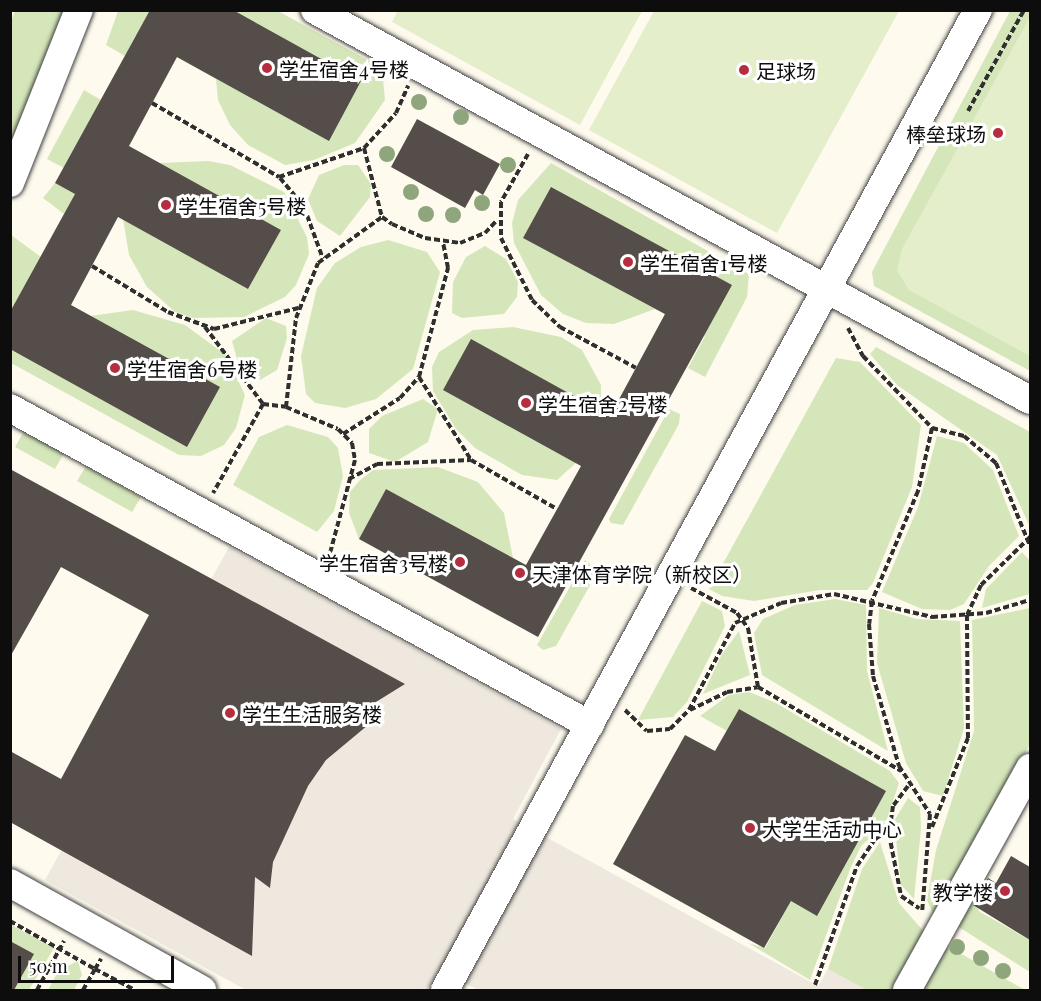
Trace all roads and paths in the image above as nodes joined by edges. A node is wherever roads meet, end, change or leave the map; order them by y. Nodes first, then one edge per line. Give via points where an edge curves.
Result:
1 (79, 10) edge
2 (315, 10) edge
3 (978, 10) edge
4 (1024, 10) edge
5 (418, 66) junction
6 (152, 103) dead end
7 (968, 111) dead end
8 (540, 132) junction
9 (364, 148) junction
10 (279, 177) junction
11 (10, 183) edge
12 (382, 217) junction
13 (497, 220) junction
14 (443, 242) junction
15 (323, 259) junction
16 (92, 266) dead end
17 (825, 286) junction
18 (298, 308) junction
19 (845, 322) dead end
20 (204, 326) junction
21 (636, 368) dead end
22 (420, 377) junction
23 (1030, 400) edge
24 (263, 404) junction
25 (286, 407) junction
26 (10, 408) edge
27 (932, 428) junction
28 (343, 434) junction
29 (471, 460) junction
30 (349, 479) junction
31 (557, 509) dead end
32 (202, 513) junction
33 (1029, 538) edge
34 (1030, 546) edge
35 (669, 577) junction
36 (321, 579) junction
37 (1030, 600) edge
38 (872, 601) junction
39 (967, 615) junction
40 (741, 619) junction
41 (758, 687) junction
42 (625, 710) dead end
43 (689, 710) junction
44 (590, 725) junction
45 (1030, 768) edge
46 (902, 772) junction
47 (908, 786) junction
48 (932, 828) junction
49 (889, 830) junction
50 (10, 883) edge
51 (919, 908) junction
52 (76, 920) junction
53 (10, 921) edge
54 (938, 934) junction
55 (60, 949) junction
56 (95, 969) junction
57 (815, 985) dead end
58 (37, 990) edge
59 (83, 990) edge
60 (135, 990) edge
61 (202, 990) edge
62 (445, 990) edge
63 (907, 990) edge

1 - 11 lane
2 - 5 lane
3 - 17 lane
4 - 7 path
5 - 8 lane
5 - 9 path via 396,113
6 - 10 path
8 - 13 path via 501,202
8 - 17 lane
9 - 10 path
9 - 12 path
10 - 15 path via 304,207
12 - 14 path
12 - 15 path
13 - 14 path via 472,240
13 - 21 path via 532,300 560,327
14 - 22 path via 448,268
15 - 18 path
16 - 20 path via 168,312
17 - 23 lane
17 - 35 lane
18 - 20 path via 231,328
18 - 25 path
19 - 27 path via 863,356
20 - 24 path
22 - 28 path via 400,398
22 - 29 path
24 - 25 path
24 - 32 path
25 - 28 path
26 - 32 lane
27 - 33 path via 964,436 996,463
27 - 38 path via 918,491
28 - 30 path via 352,443 355,460
29 - 30 path via 377,464
29 - 31 path
30 - 36 path
32 - 36 lane
33 - 34 path
33 - 39 path via 981,585
35 - 40 path
35 - 44 lane
36 - 44 lane
37 - 39 path
38 - 39 path via 932,617
38 - 40 path via 817,595
38 - 46 path via 873,676
39 - 48 path via 968,738
40 - 41 path
40 - 43 path via 724,638
41 - 43 path via 727,692
41 - 46 path
42 - 43 path via 635,723 659,732
44 - 62 lane
45 - 54 lane
46 - 47 path
47 - 48 path via 930,814
47 - 49 path via 893,806
48 - 51 path
49 - 51 path via 901,896
49 - 57 path via 874,839 857,866
50 - 52 lane
51 - 54 path
52 - 55 path
52 - 61 lane
53 - 55 path
54 - 63 lane
55 - 56 path
55 - 58 path
56 - 59 path
56 - 60 path

